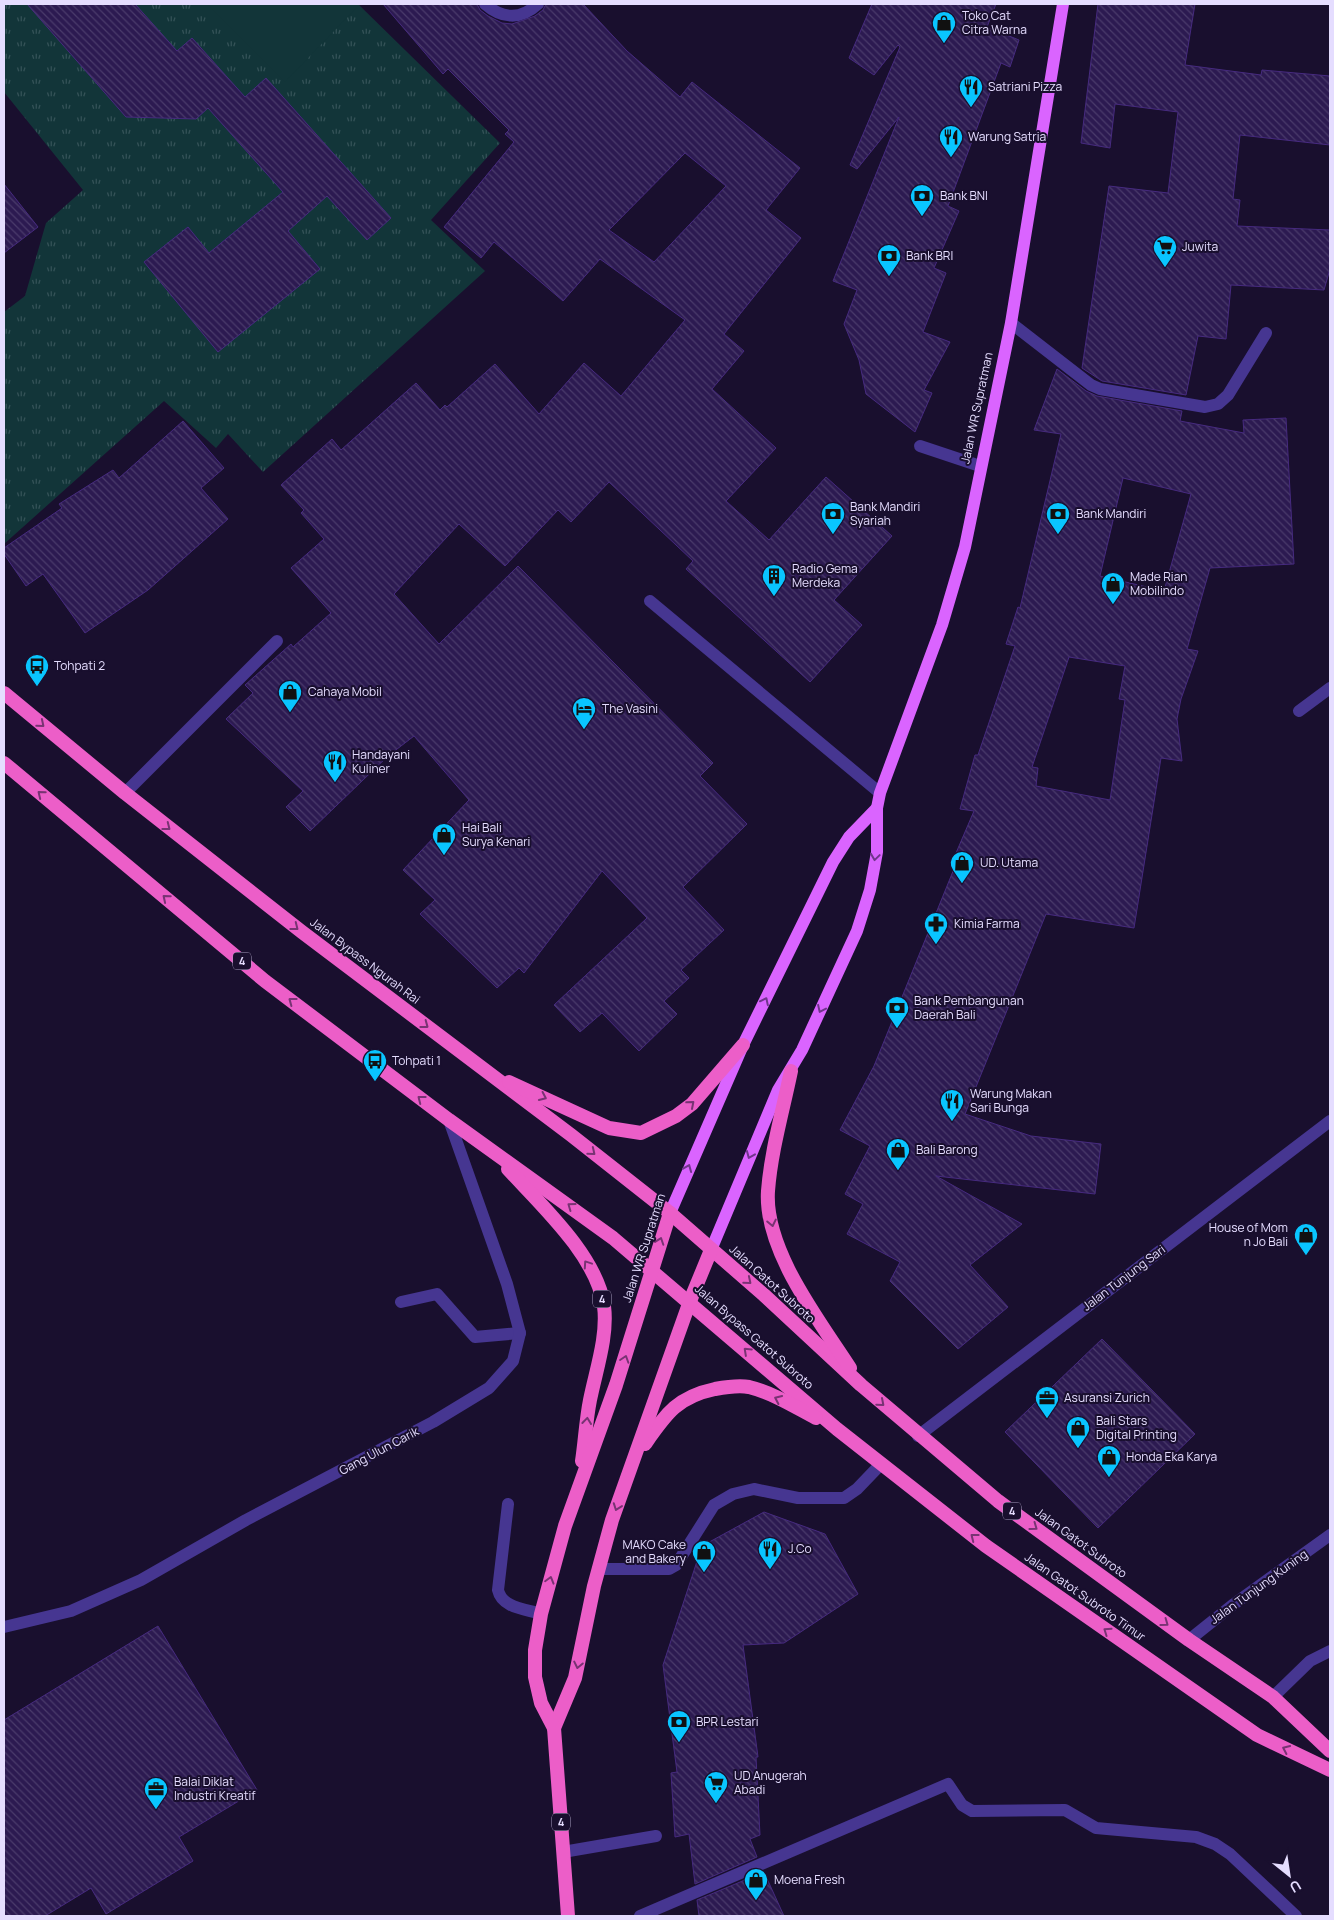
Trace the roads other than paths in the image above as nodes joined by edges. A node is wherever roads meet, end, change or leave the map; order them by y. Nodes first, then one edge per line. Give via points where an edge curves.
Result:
1 (485, 4) edge
2 (538, 4) edge
3 (1063, 4) edge
4 (1012, 323) junction
5 (1266, 333) dead end
6 (920, 446) dead end
7 (980, 466) junction
8 (650, 602) dead end
9 (277, 641) dead end
10 (1330, 688) edge
11 (4, 693) edge
12 (1299, 711) dead end
13 (4, 763) edge
14 (125, 793) junction
15 (880, 793) junction
16 (877, 808) junction
17 (743, 1044) junction
18 (483, 1070) junction
19 (790, 1071) junction
20 (449, 1120) junction
21 (1330, 1121) edge
22 (489, 1149) junction
23 (670, 1213) junction
24 (711, 1250) junction
25 (651, 1268) junction
26 (690, 1301) junction
27 (401, 1302) dead end
28 (520, 1334) junction
29 (861, 1385) junction
30 (837, 1429) junction
31 (918, 1436) junction
32 (633, 1461) junction
33 (881, 1464) junction
34 (578, 1487) junction
35 (508, 1504) dead end
36 (1330, 1536) edge
37 (598, 1569) junction
38 (541, 1614) junction
39 (4, 1627) edge
40 (1189, 1640) junction
41 (1330, 1651) edge
42 (1273, 1697) junction
43 (554, 1728) junction
44 (1330, 1751) edge
45 (1330, 1770) edge
46 (656, 1836) dead end
47 (563, 1852) junction
48 (568, 1916) edge
49 (640, 1916) edge
50 (1296, 1916) edge

1 - 2 street via 505,16 521,16
3 - 4 main road, Jalan WR Supratman
4 - 5 street via 1100,389 1205,407 1218,404 1228,395
4 - 7 main road, Jalan WR Supratman
6 - 7 street
7 - 15 main road, Jalan WR Supratman via 965,547 942,625
8 - 15 street
9 - 14 street
10 - 12 street
11 -> 14 highway, Jalan Bypass Ngurah Rai / 4
20 -> 13 highway, 4 via 265,981
14 -> 18 highway, Jalan Bypass Ngurah Rai / 4
15 - 16 main road, Jalan WR Supratman
17 -> 16 main road, Jalan WR Supratman via 833,862 849,837
16 -> 19 main road, Jalan WR Supratman via 877,852 870,890 857,931
18 -> 17 highway via 609,1128 641,1133 676,1116 692,1104
23 -> 17 main road, Jalan WR Supratman
18 -> 23 highway, Jalan Bypass Ngurah Rai / 4
19 -> 24 main road, Jalan WR Supratman via 778,1090
19 -> 29 highway via 768,1190 772,1223 784,1256 809,1305
20 - 22 highway, 4
20 - 28 street, Gang Ulun Carik via 507,1284
21 - 31 street, Jalan Tunjung Sari
25 -> 22 highway, 4
34 -> 22 highway, 4 via 603,1331 604,1305 592,1270 562,1228
23 - 24 highway, Jalan Bypass Ngurah Rai / 4
25 -> 23 highway, Jalan WR Supratman / 4
24 - 26 highway, Jalan WR Supratman / 4
24 -> 29 highway, Jalan Gatot Subroto / 4
25 - 26 highway, Jalan Bypass Gatot Subroto / 4
34 -> 25 highway, Jalan WR Supratman / 4 via 621,1369
30 -> 26 highway, Jalan Bypass Gatot Subroto / 4
26 - 32 highway, Jalan WR Supratman / 4
27 - 28 street via 437,1294 476,1337
28 - 39 street, Gang Ulun Carik via 513,1361 490,1388 434,1422 246,1520 141,1580 71,1612
29 -> 31 highway, Jalan Gatot Subroto / 4
30 -> 32 highway, 4 via 759,1390 729,1386 682,1400 663,1418
30 - 33 highway, Jalan Gatot Subroto Timur / 4
31 -> 40 highway, Jalan Gatot Subroto / 4 via 998,1501
32 -> 37 highway, Jalan WR Supratman / 4
33 - 37 street via 844,1498 798,1498 754,1489 732,1494 714,1504 676,1565 669,1569
45 -> 33 highway, Jalan Gatot Subroto Timur / 4 via 1257,1735 994,1552
38 -> 34 highway, Jalan WR Supratman / 4
35 - 38 street via 499,1596 504,1603
36 - 40 street, Jalan Tunjung Kuning
37 -> 43 highway, Jalan WR Supratman / 4 via 575,1678
38 - 43 highway, Jalan WR Supratman / 4 via 535,1650 535,1677 542,1703
40 - 42 highway, Jalan Gatot Subroto / 4
41 - 42 street via 1310,1661
42 - 44 highway, Jalan Gatot Subroto / 4
43 - 47 highway, Jalan WR Supratman / 4
46 - 47 street
47 - 48 highway, Jalan WR Supratman / 4
49 - 50 street via 948,1784 962,1805 972,1811 1065,1810 1096,1828 1202,1839 1230,1854

